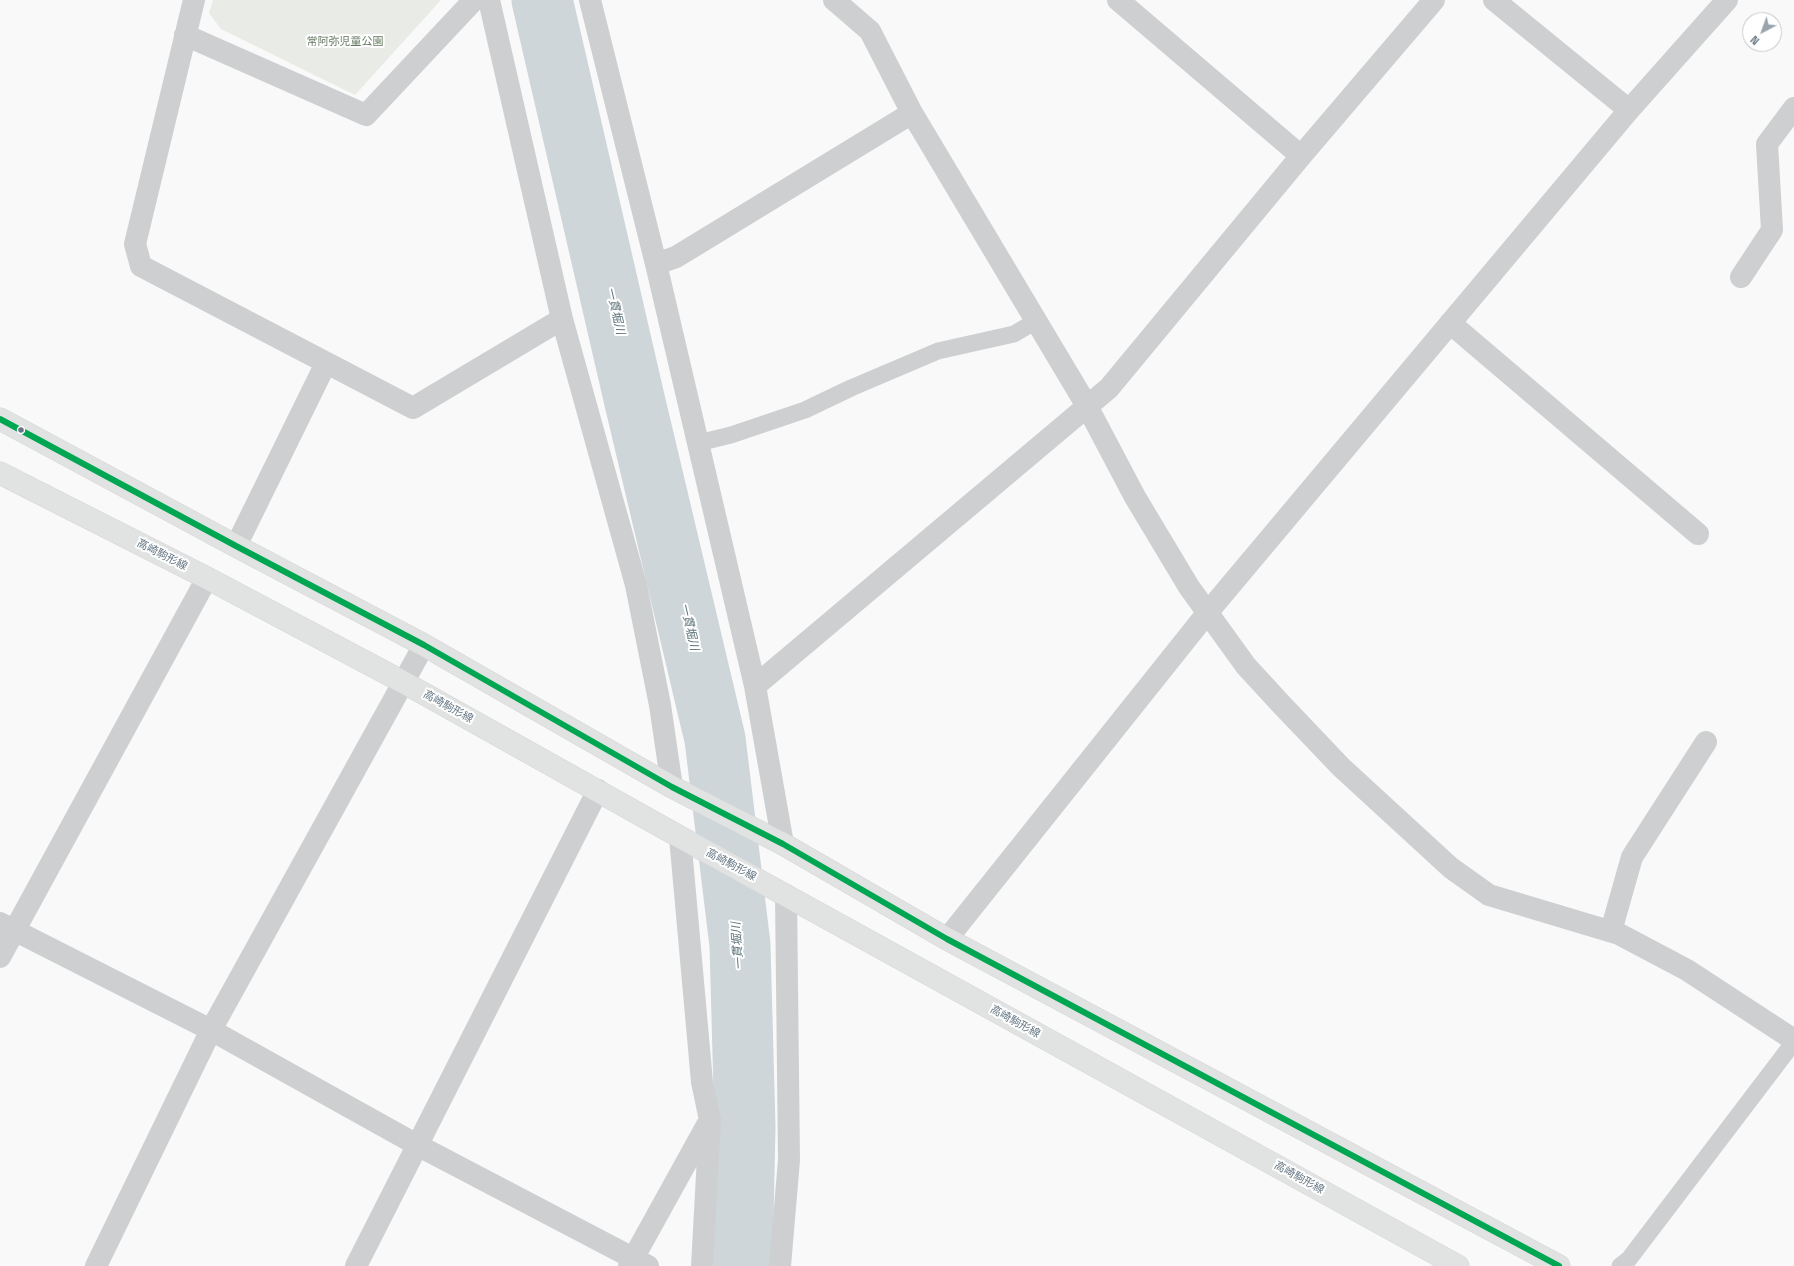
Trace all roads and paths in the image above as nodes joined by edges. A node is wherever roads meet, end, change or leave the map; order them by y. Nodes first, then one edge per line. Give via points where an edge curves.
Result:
1 (194, 0) edge
2 (474, 0) edge
3 (489, 0) edge
4 (590, 0) edge
5 (834, 0) edge
6 (1118, 0) edge
7 (1434, 0) edge
8 (1494, 0) edge
9 (1727, 0) edge
10 (185, 36) junction
11 (1794, 108) edge
12 (1629, 110) junction
13 (912, 113) junction
14 (1300, 156) junction
15 (656, 264) junction
16 (1742, 277) dead end
17 (562, 319) junction
18 (1036, 321) junction
19 (1450, 323) junction
20 (326, 363) junction
21 (1087, 406) junction
22 (0, 419) edge
23 (698, 443) junction
24 (0, 473) edge
25 (1698, 534) dead end
26 (236, 546) junction
27 (207, 578) junction
28 (1208, 612) junction
29 (424, 645) junction
30 (403, 682) junction
31 (755, 686) junction
32 (1706, 742) dead end
33 (677, 789) junction
34 (598, 790) junction
35 (684, 840) junction
36 (777, 841) junction
37 (780, 892) junction
38 (7, 927) edge
39 (1611, 931) junction
40 (947, 938) junction
41 (0, 957) edge
42 (211, 1030) junction
43 (1794, 1041) edge
44 (710, 1120) junction
45 (419, 1146) junction
46 (636, 1264) edge
47 (96, 1266) edge
48 (356, 1266) edge
49 (702, 1266) edge
50 (780, 1266) edge
51 (1458, 1266) edge
52 (1559, 1266) edge
53 (1620, 1266) edge

1 - 10 street
2 - 10 street via 366,115
3 - 17 street
4 - 15 street
5 - 13 street via 870,31
6 - 14 street
7 - 14 street
8 - 12 street
9 - 12 street
10 - 20 street via 135,244 141,266
11 - 16 street via 1767,144 1772,230
12 - 19 street
13 - 15 street via 676,257
13 - 18 street
14 - 21 street via 1109,388
15 - 23 street
17 - 20 street via 413,408
17 - 33 street via 636,585
18 - 21 street
18 - 23 lane via 1014,334 938,351 805,410 731,435
19 - 25 street
19 - 28 street
20 - 26 street
21 - 28 street via 1135,497 1189,587
21 - 31 street
22 - 26 main road
23 - 31 street
24 - 27 main road, 高崎駒形線
26 - 29 main road
27 - 30 main road, 高崎駒形線
27 - 38 street
28 - 39 street via 1246,666 1281,704 1341,767 1451,868 1489,894
28 - 40 street
29 - 30 street
29 - 33 main road
30 - 34 main road, 高崎駒形線
30 - 42 street
31 - 36 street
32 - 39 street via 1632,857
33 - 36 main road
34 - 35 main road, 高崎駒形線
34 - 45 street
35 - 37 main road, 高崎駒形線
35 - 44 street via 702,1082
36 - 40 main road
37 - 50 street via 789,1160
37 - 51 main road, 高崎駒形線
38 - 41 street
38 - 42 street
39 - 43 street via 1687,970
40 - 52 main road
42 - 45 street
42 - 47 street
43 - 53 lane via 1629,1259
44 - 46 street
44 - 49 street
45 - 46 street
45 - 48 street

